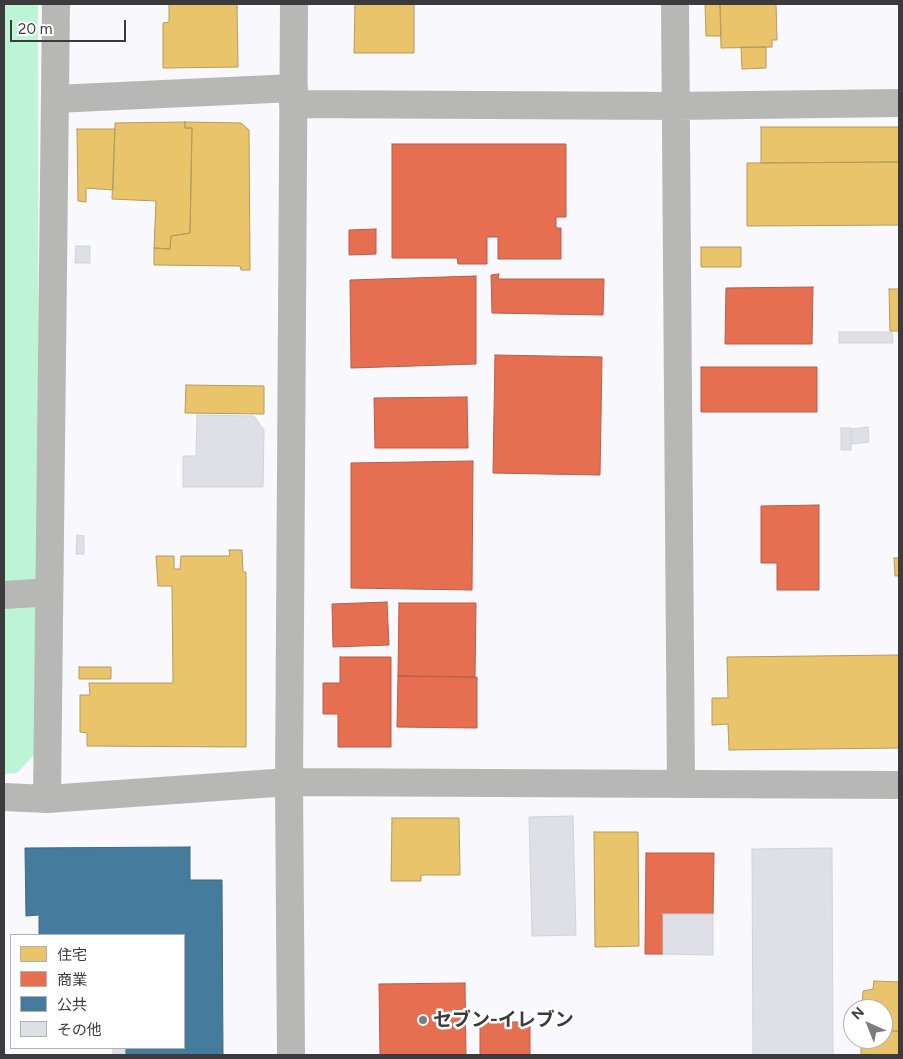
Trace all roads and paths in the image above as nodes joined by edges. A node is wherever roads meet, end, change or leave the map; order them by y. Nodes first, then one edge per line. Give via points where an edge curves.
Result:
1 (56, 4) edge
2 (294, 4) edge
3 (675, 4) edge
4 (293, 96) junction
5 (55, 99) junction
6 (899, 103) edge
7 (675, 106) junction
8 (36, 593) dead end
9 (4, 595) edge
10 (289, 782) junction
11 (681, 783) junction
12 (899, 785) edge
13 (4, 797) edge
14 (47, 799) junction
15 (291, 1055) edge

1 - 5 street
2 - 4 street
3 - 7 street
4 - 5 street
4 - 7 street
4 - 10 street
5 - 14 street
6 - 7 street
7 - 11 street
8 - 9 street
10 - 11 street
10 - 14 street
10 - 15 street
11 - 12 street
13 - 14 street

